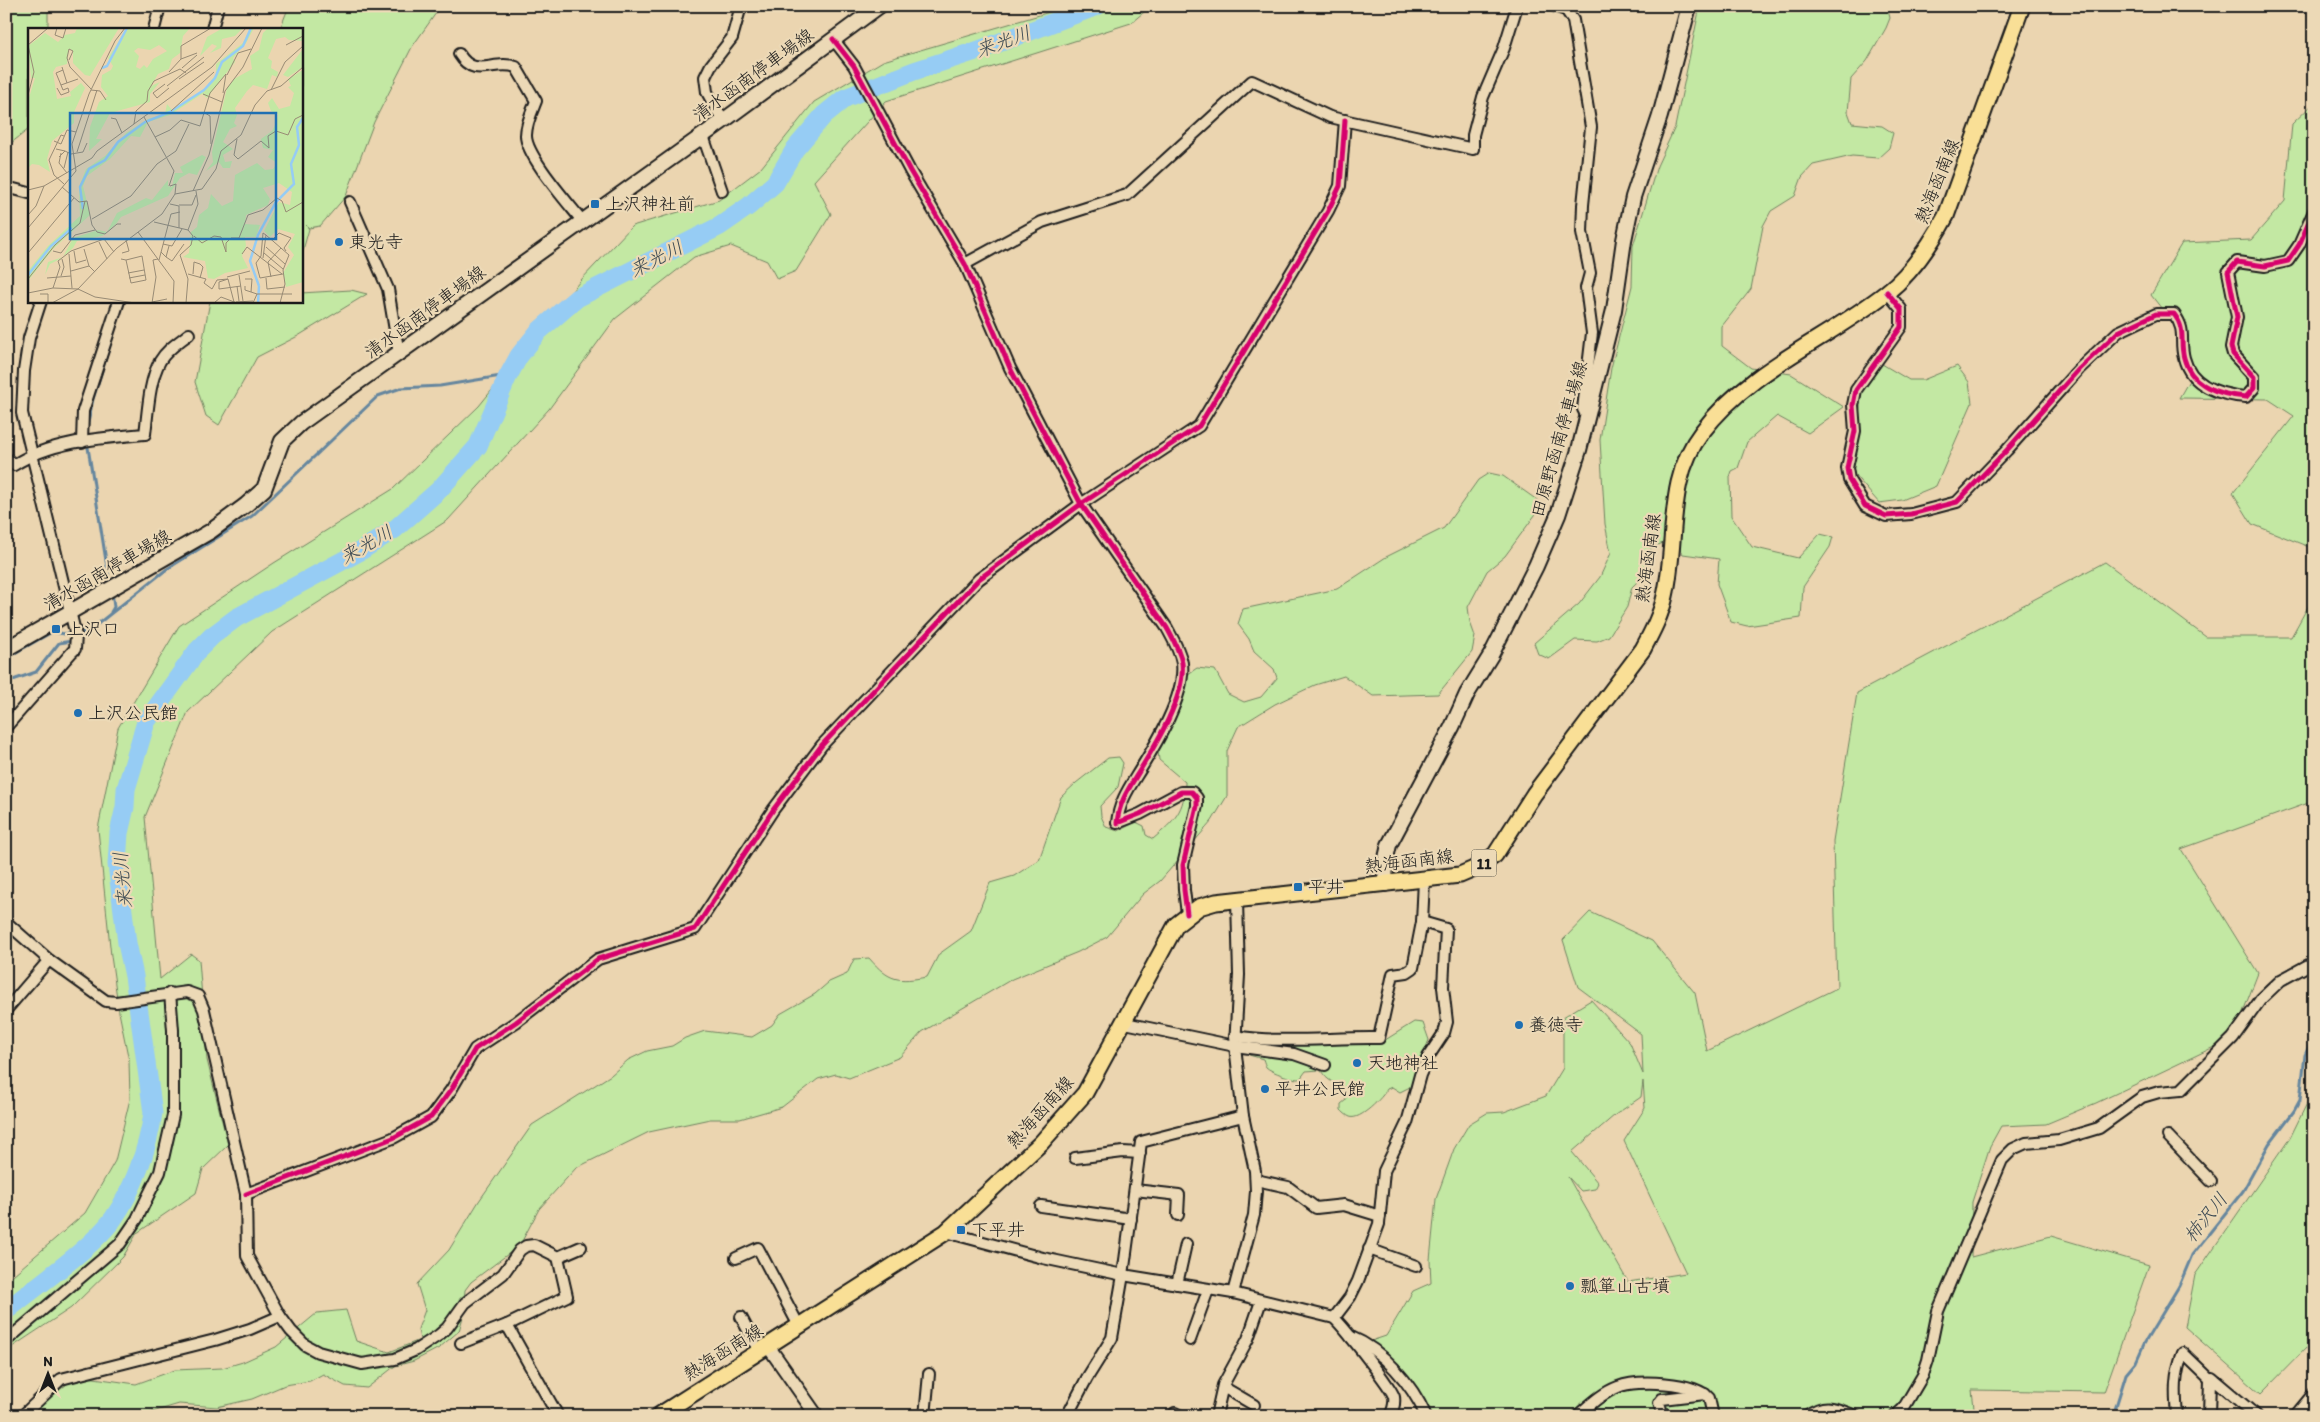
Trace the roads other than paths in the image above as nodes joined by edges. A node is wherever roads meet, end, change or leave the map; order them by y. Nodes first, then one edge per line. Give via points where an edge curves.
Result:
1 (160, 6) edge
2 (218, 6) edge
3 (741, 6) edge
4 (879, 6) edge
5 (1517, 6) edge
6 (1554, 6) edge
7 (1689, 6) edge
8 (2022, 6) edge
9 (864, 12) edge
10 (154, 28) edge
11 (212, 28) edge
12 (833, 40) junction
13 (459, 54) dead end
14 (1345, 120) junction
15 (723, 121) junction
16 (702, 136) junction
17 (6, 190) edge
18 (722, 191) dead end
19 (28, 193) edge
20 (350, 202) dead end
21 (2314, 211) edge
22 (583, 222) junction
23 (965, 264) junction
24 (1887, 292) junction
25 (41, 302) edge
26 (119, 302) edge
27 (189, 334) dead end
28 (399, 354) junction
29 (1588, 417) junction
30 (82, 442) junction
31 (32, 453) junction
32 (6, 458) edge
33 (1081, 504) junction
34 (72, 612) junction
35 (6, 649) edge
36 (6, 728) edge
37 (1424, 880) junction
38 (1385, 884) junction
39 (1237, 900) junction
40 (1187, 914) junction
41 (6, 922) edge
42 (1422, 922) junction
43 (50, 960) junction
44 (2314, 962) edge
45 (167, 994) junction
46 (6, 1010) edge
47 (1125, 1022) junction
48 (1235, 1041) junction
49 (1325, 1065) dead end
50 (1243, 1116) junction
51 (2168, 1136) dead end
52 (1140, 1153) junction
53 (1075, 1158) dead end
54 (1256, 1180) junction
55 (2211, 1181) dead end
56 (1135, 1190) junction
57 (246, 1194) junction
58 (1041, 1206) dead end
59 (1178, 1215) dead end
60 (1380, 1216) junction
61 (1131, 1219) junction
62 (946, 1232) junction
63 (1186, 1244) dead end
64 (581, 1247) dead end
65 (1369, 1249) junction
66 (558, 1257) junction
67 (736, 1258) dead end
68 (1416, 1266) dead end
69 (1123, 1275) junction
70 (1177, 1284) junction
71 (1208, 1290) junction
72 (1233, 1293) junction
73 (1261, 1301) junction
74 (280, 1316) junction
75 (741, 1317) dead end
76 (1334, 1318) junction
77 (507, 1325) junction
78 (798, 1326) junction
79 (1351, 1337) junction
80 (1190, 1340) dead end
81 (6, 1341) edge
82 (461, 1343) dead end
83 (764, 1348) junction
84 (929, 1374) dead end
85 (2210, 1379) junction
86 (1223, 1387) junction
87 (2314, 1393) edge
88 (1705, 1394) junction
89 (1254, 1405) dead end
90 (677, 1410) edge
91 (22, 1416) edge
92 (558, 1416) edge
93 (658, 1416) edge
94 (817, 1416) edge
95 (925, 1416) edge
96 (1066, 1416) edge
97 (1216, 1416) edge
98 (1390, 1416) edge
99 (1426, 1416) edge
100 (1577, 1416) edge
101 (1662, 1416) edge
102 (1713, 1416) edge
103 (1806, 1416) edge
104 (1856, 1416) edge
105 (1895, 1416) edge
106 (2177, 1416) edge
107 (2209, 1416) edge
108 (2256, 1416) edge
109 (2295, 1416) edge

1 - 10 street
2 - 11 street
3 - 15 street via 732,38 705,77 707,92
4 - 9 main road, 清水函南停車場線
5 - 14 street via 1496,71 1483,97 1473,149
6 - 29 street via 1566,10 1573,20 1591,127 1582,232 1590,273 1586,288 1592,334 1583,409
7 - 29 main road, 田原野函南停車場線 via 1660,116 1633,197 1614,310
8 - 24 main road, 熱海函南線 / 11 via 1946,216 1932,242
9 - 12 main road, 清水函南停車場線
12 - 15 main road, 清水函南停車場線
12 - 23 street via 854,66
13 - 22 street via 468,66 475,68 516,67 536,101 526,133 527,144 539,166
14 - 23 street via 1330,117 1252,81 1127,195 1042,222
14 - 33 street via 1340,186 1200,426
15 - 16 main road, 清水函南停車場線
16 - 18 street
16 - 22 main road, 清水函南停車場線
17 - 19 street
20 - 28 street via 388,288
21 - 24 street via 2288,260 2266,266 2238,262 2228,272 2237,318 2231,346 2233,354 2254,378 2254,388 2246,397 2232,396 2203,386 2190,373 2184,358 2181,324 2174,314 2156,314 2118,332 2079,369 1957,502 1893,516 1877,513 1865,506 1849,480 1847,468 1855,431 1853,405 1856,390 1901,327 1901,309
22 - 28 main road, 清水函南停車場線
23 - 33 street via 1010,368
24 - 37 main road, 熱海函南線 / 11 via 1732,398 1701,433 1684,462 1674,508 1665,596 1643,649 1534,794 1495,855 1460,875
25 - 31 street via 29,338 21,404
26 - 30 street via 83,410
27 - 30 street via 160,361 144,434
28 - 34 main road, 清水函南停車場線 via 287,435 264,489 246,506 211,531
29 - 38 main road, 田原野函南停車場線 via 1558,515 1536,566 1388,845
30 - 31 street
31 - 32 street via 14,465
31 - 34 street
33 - 40 street via 1167,628 1182,663 1180,684 1172,708 1120,805 1117,823 1180,792 1192,792 1197,798 1183,866
33 - 57 street via 978,579 822,745 773,810 695,930 598,959 476,1049 431,1117 393,1138
34 - 35 main road, 清水函南停車場線
34 - 36 street via 76,636 74,649
37 - 38 main road, 熱海函南線 / 11
37 - 42 street
38 - 39 main road, 熱海函南線 / 11
39 - 40 main road, 熱海函南線 / 11 via 1216,902
39 - 48 street via 1239,974
40 - 47 main road, 熱海函南線 / 11 via 1169,936
41 - 43 street
42 - 48 street via 1413,968 1393,974 1379,1038
42 - 60 street via 1446,929 1443,987 1447,1022 1442,1038 1420,1075 1407,1123 1384,1171
43 - 45 street via 106,1001
43 - 46 street
44 - 105 street via 2281,980 2267,992 2232,1038 2181,1090 2142,1097 2099,1128 2060,1140 2026,1143 2013,1149 2002,1160 1938,1311 1923,1374 1903,1409
45 - 57 street via 187,992 198,996 204,1010
45 - 81 street via 173,1030 173,1115 156,1180 137,1219 120,1244
47 - 48 street
47 - 62 main road, 熱海函南線 / 11 via 1085,1093 1041,1143
48 - 49 street via 1294,1054
48 - 50 street
50 - 52 street via 1141,1142
50 - 54 street
51 - 55 street
52 - 53 street
52 - 56 street
54 - 60 street via 1288,1187 1316,1208 1344,1205
54 - 72 street via 1254,1215
56 - 59 street via 1179,1195
56 - 61 street
57 - 74 street via 247,1256
58 - 61 street
60 - 65 street
61 - 69 street
62 - 69 street
62 - 78 main road, 熱海函南線 / 11
63 - 70 street
64 - 66 street
65 - 68 street
65 - 76 street via 1350,1297
66 - 74 street via 534,1245 526,1246 504,1274 465,1303 439,1335 395,1359 362,1364 318,1352 290,1331
66 - 77 street via 567,1296
67 - 78 street via 758,1248
69 - 70 street
69 - 96 street via 1112,1338
70 - 71 street
71 - 72 street
71 - 80 street
72 - 73 street
73 - 76 street
73 - 86 street via 1248,1339
74 - 91 street via 215,1340 61,1380
75 - 83 street
76 - 79 street
77 - 82 street
77 - 92 street
78 - 83 main road, 熱海函南線 / 11
79 - 98 street via 1391,1389 1394,1398
79 - 99 street via 1376,1351 1414,1393
83 - 90 main road, 熱海函南線 / 11
83 - 94 street
84 - 95 street
85 - 106 street via 2183,1353 2176,1369
85 - 107 street
85 - 108 street via 2217,1381
86 - 89 street
86 - 97 street
87 - 109 street
88 - 100 street via 1686,1386 1631,1384 1606,1393
88 - 101 street via 1662,1399 1659,1403
88 - 102 street
90 - 93 main road, 熱海函南線 / 11
103 - 104 street via 1827,1406

